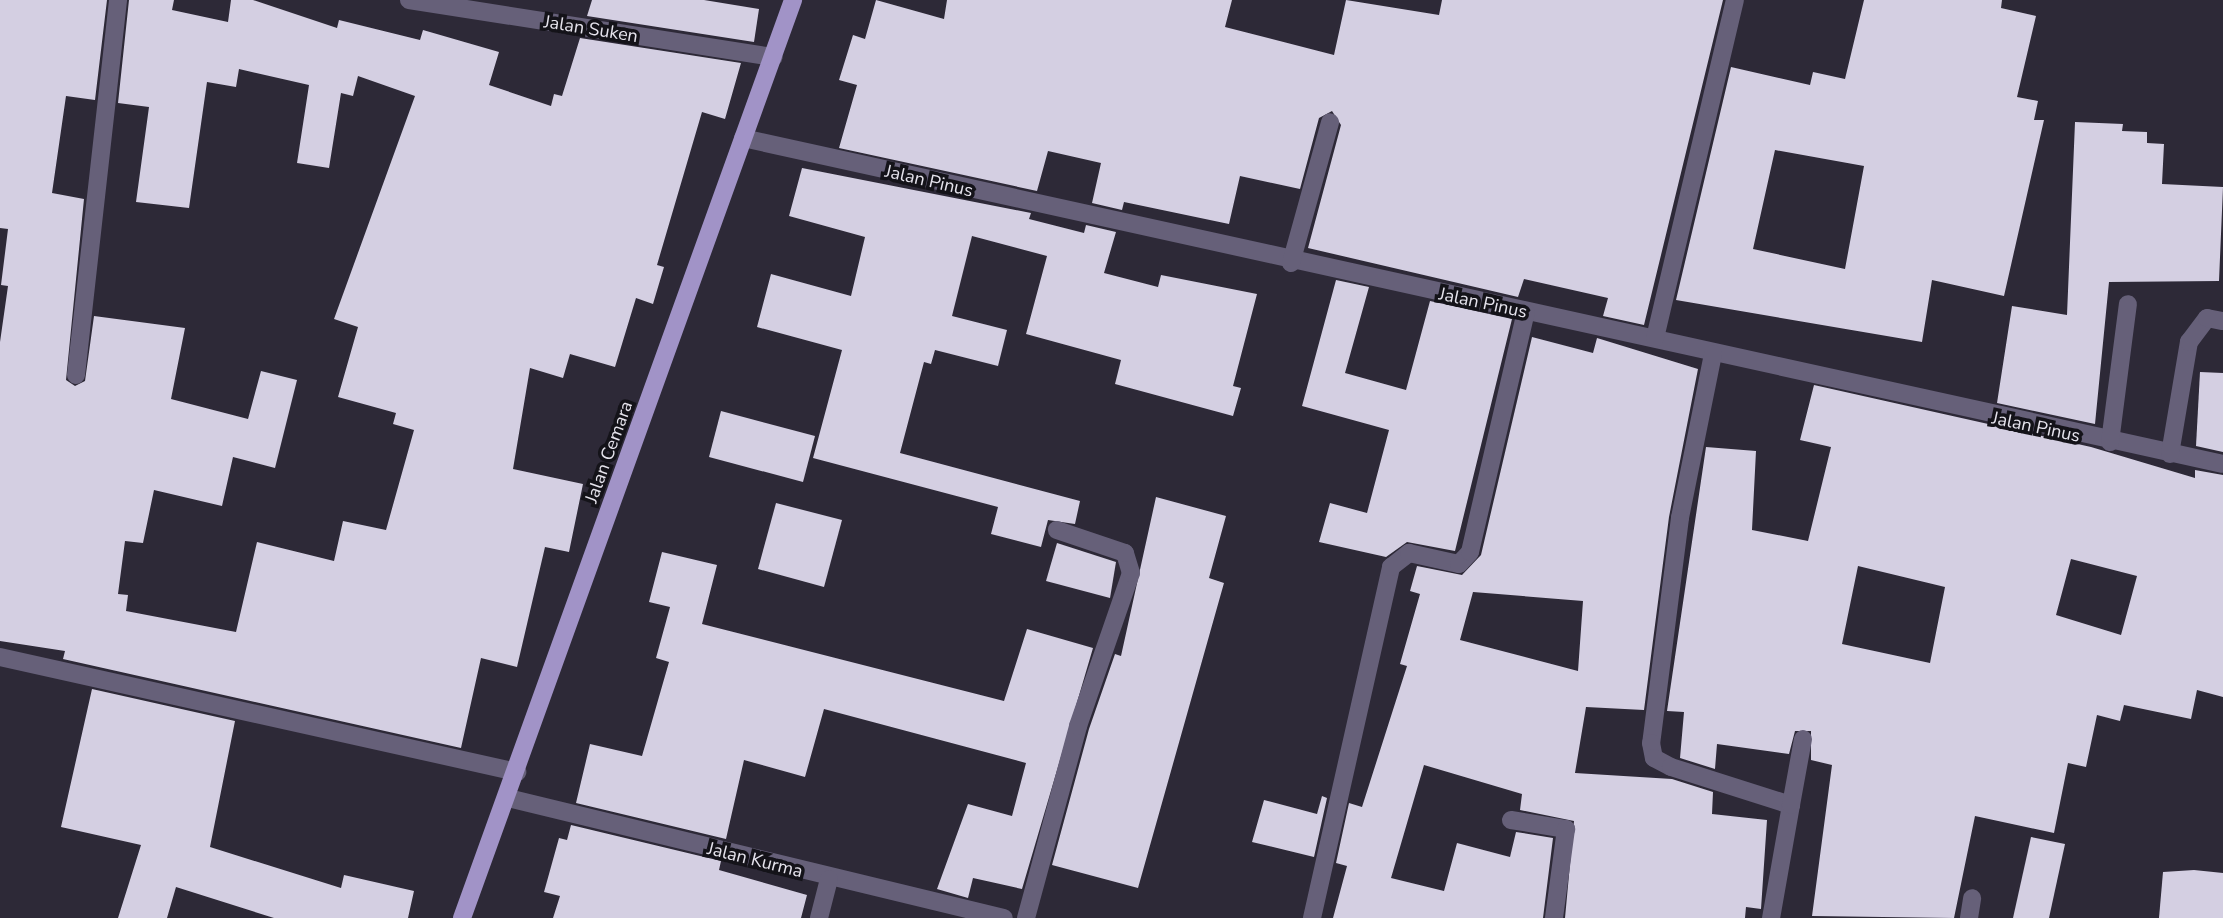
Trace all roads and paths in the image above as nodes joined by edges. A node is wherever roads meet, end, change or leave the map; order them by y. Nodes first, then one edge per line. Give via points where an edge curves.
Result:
1 (118, 0) edge
2 (409, 0) edge
3 (793, 0) edge
4 (1735, 0) edge
5 (774, 57) junction
6 (1330, 122) dead end
7 (743, 138) junction
8 (1291, 263) junction
9 (2128, 303) dead end
10 (1526, 312) junction
11 (2223, 321) edge
12 (1655, 338) junction
13 (1713, 354) junction
14 (76, 375) dead end
15 (2110, 442) junction
16 (2170, 454) junction
17 (2223, 464) edge
18 (1057, 530) dead end
19 (0, 657) edge
20 (1803, 739) dead end
21 (517, 772) junction
22 (508, 798) junction
23 (1791, 805) junction
24 (1511, 820) dead end
25 (829, 879) junction
26 (1972, 898) dead end
27 (462, 918) edge
28 (819, 918) edge
29 (1004, 918) edge
30 (1026, 918) edge
31 (1312, 918) edge
32 (1554, 918) edge
33 (1772, 918) edge
34 (1969, 918) edge

1 - 14 street
2 - 5 street, Jalan Suken
3 - 5 main road, Jalan Cemara
4 - 12 street
5 - 7 main road, Jalan Cemara
6 - 8 street
7 - 8 street, Jalan Pinus
7 - 21 main road, Jalan Cemara
8 - 10 street, Jalan Pinus
9 - 15 street
10 - 12 street, Jalan Pinus
10 - 31 street via 1470,552 1459,564 1409,553 1391,567
11 - 16 street via 2207,318 2189,342
12 - 13 street, Jalan Pinus
13 - 15 street, Jalan Pinus
13 - 23 street via 1680,518 1651,743 1654,758 1671,767
15 - 16 street, Jalan Pinus
16 - 17 street, Jalan Pinus
18 - 30 street via 1125,553 1131,573 1078,726
19 - 21 street
20 - 23 street
21 - 22 main road, Jalan Cemara
22 - 25 street, Jalan Kurma
22 - 27 main road, Jalan Cemara
23 - 33 street
24 - 32 street via 1566,829
25 - 28 street
25 - 29 street, Jalan Kurma
26 - 34 street

